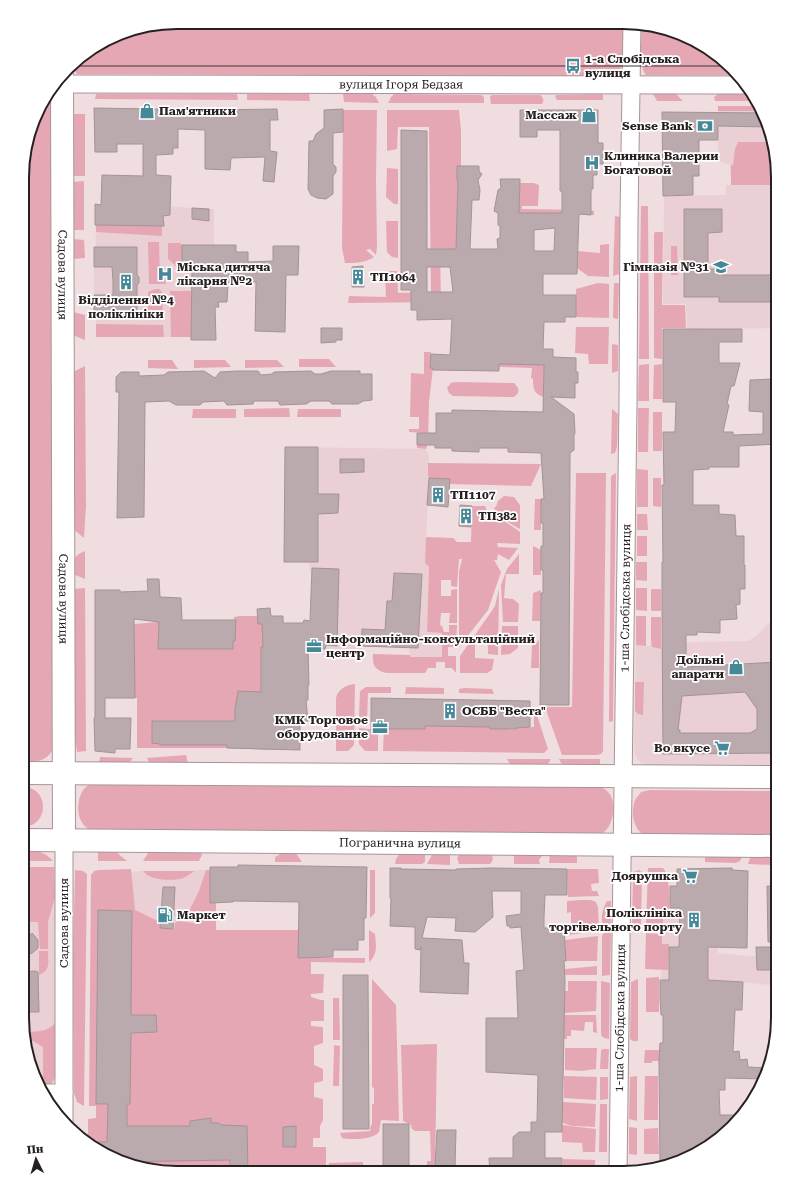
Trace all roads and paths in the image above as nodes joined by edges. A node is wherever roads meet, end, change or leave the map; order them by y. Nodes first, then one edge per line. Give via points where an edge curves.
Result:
1 (632, 29) edge
2 (64, 82) edge
3 (631, 85) junction
4 (738, 85) edge
5 (60, 87) edge
6 (29, 773) edge
7 (63, 773) junction
8 (623, 776) junction
9 (771, 777) edge
10 (29, 840) edge
11 (64, 841) junction
12 (623, 845) junction
13 (771, 846) edge
14 (50, 1093) edge
15 (64, 1093) junction
16 (64, 1113) edge
17 (618, 1166) edge

1 - 3 street, 1-ша Слобідська вулиця
2 - 3 street, вулиця Ігоря Бедзая
3 - 4 street, вулиця Ігоря Бедзая
3 - 8 street, 1-ша Слобідська вулиця
5 - 7 main road, Садова вулиця
6 - 7 main road
7 - 8 main road
7 - 11 main road, Садова вулиця
8 - 9 main road
8 - 12 street, 1-ша Слобідська вулиця
10 - 11 main road, Погранична вулиця
11 - 12 main road, Погранична вулиця
11 - 15 street, Садова вулиця
12 - 13 main road, Погранична вулиця
12 - 17 street, 1-ша Слобідська вулиця
14 - 15 street
15 - 16 street, Садова вулиця

